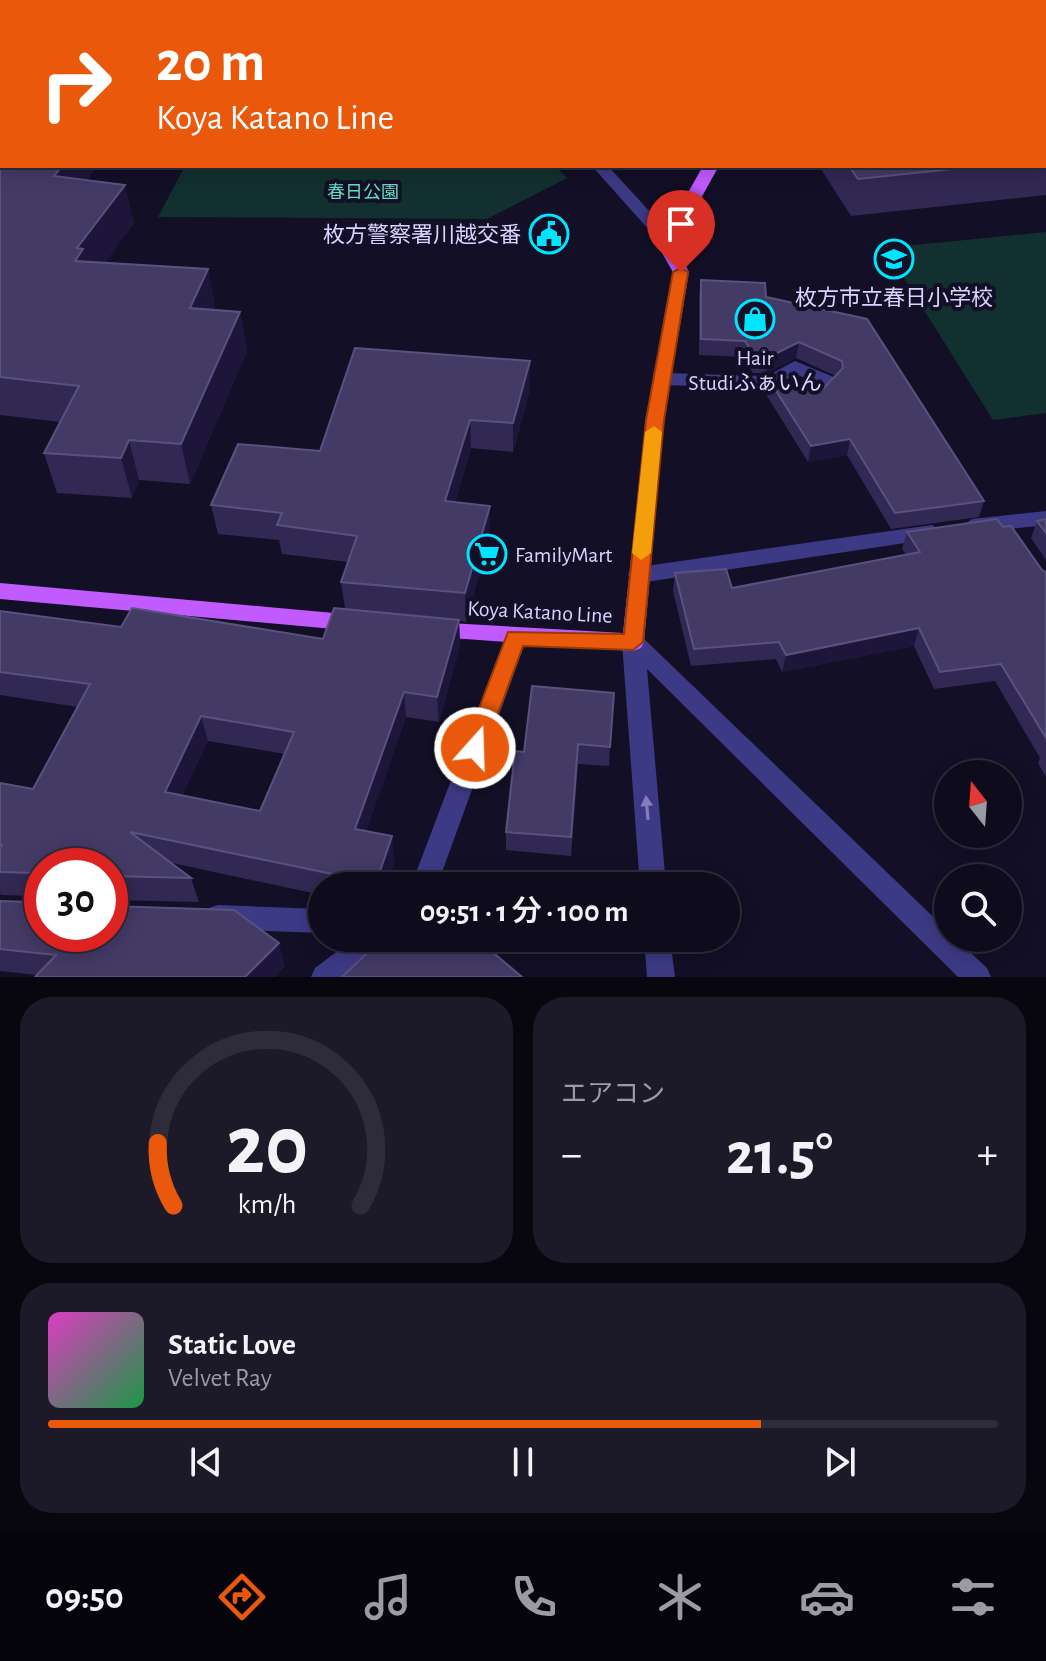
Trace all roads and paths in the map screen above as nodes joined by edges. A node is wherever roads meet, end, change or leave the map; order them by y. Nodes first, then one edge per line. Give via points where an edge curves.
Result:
1 (602, 168) edge
2 (710, 168) edge
3 (666, 246) junction
4 (662, 379) junction
5 (771, 382) edge
6 (1046, 518) edge
7 (1004, 521) junction
8 (1021, 545) edge
9 (639, 575) junction
10 (0, 591) edge
11 (375, 625) edge
12 (406, 628) edge
13 (516, 638) junction
14 (633, 642) junction
15 (429, 872) edge
16 (652, 872) edge
17 (186, 916) edge
18 (308, 920) edge
19 (358, 952) edge
20 (658, 952) edge
21 (325, 977) edge
22 (661, 977) edge
23 (977, 977) edge

1 - 3 street
2 - 3 main road
3 - 4 main road, Koya Katano Line via 681,272
4 - 5 street
4 - 9 main road, Koya Katano Line
6 - 7 street
7 - 8 street
7 - 9 street
9 - 14 main road, Koya Katano Line
10 - 11 main road
12 - 13 main road, Koya Katano Line
13 - 14 main road, Koya Katano Line
13 - 15 street
16 -> 14 street
14 - 23 street
17 - 18 street
19 - 21 street
20 - 22 street

